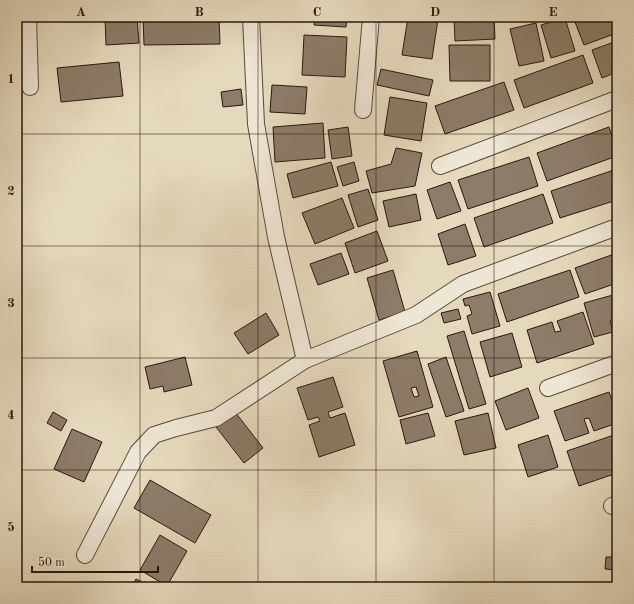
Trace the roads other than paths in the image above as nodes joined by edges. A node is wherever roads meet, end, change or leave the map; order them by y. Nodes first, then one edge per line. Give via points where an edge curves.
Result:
1 (28, 17) edge
2 (251, 17) edge
3 (371, 17) edge
4 (30, 87) dead end
5 (617, 99) edge
6 (363, 110) dead end
7 (440, 166) dead end
8 (617, 226) edge
9 (305, 360) junction
10 (617, 363) edge
11 (548, 388) dead end
12 (85, 555) dead end

1 - 4 street
2 - 9 street via 256,124 276,237
3 - 6 street
5 - 7 street
8 - 9 street via 463,284 416,315
9 - 12 street via 216,418 154,435 138,452
10 - 11 street

